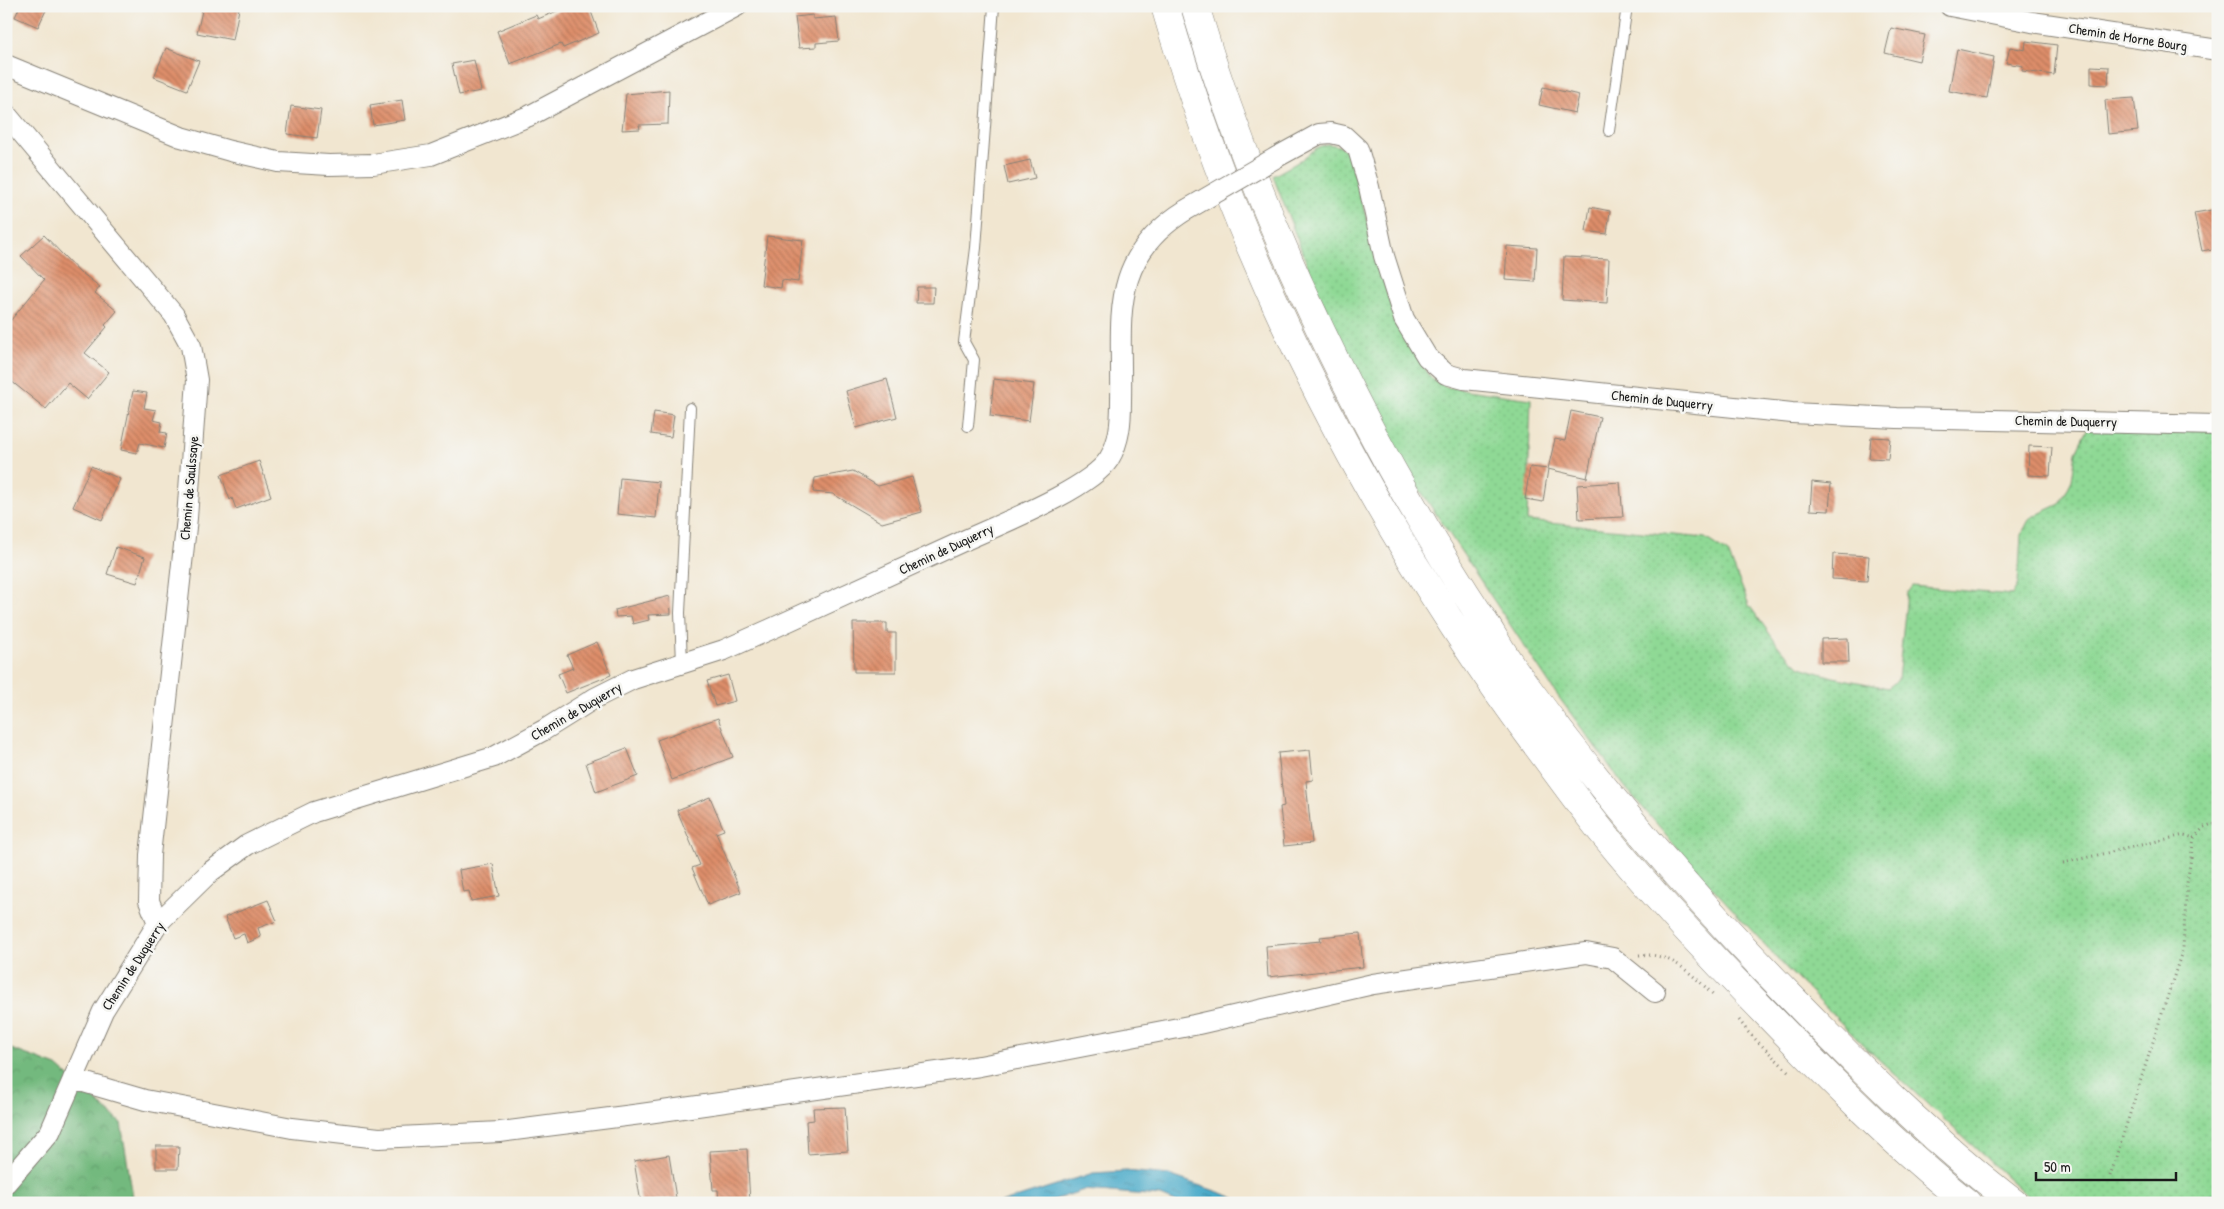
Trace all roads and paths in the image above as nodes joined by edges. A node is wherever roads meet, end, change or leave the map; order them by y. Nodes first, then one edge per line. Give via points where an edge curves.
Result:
1 (737, 6) edge
2 (994, 6) edge
3 (1165, 6) edge
4 (1195, 6) edge
5 (1628, 6) edge
6 (1950, 6) edge
7 (2218, 50) edge
8 (6, 65) edge
9 (6, 114) edge
10 (1609, 131) dead end
11 (690, 408) dead end
12 (2218, 425) edge
13 (968, 426) dead end
14 (682, 662) junction
15 (2218, 822) edge
16 (2194, 838) junction
17 (2063, 863) dead end
18 (158, 923) junction
19 (1613, 958) junction
20 (1655, 992) dead end
21 (1719, 999) dead end
22 (1737, 1018) dead end
23 (1795, 1078) dead end
24 (72, 1079) junction
25 (2110, 1176) dead end
26 (6, 1183) edge
27 (1966, 1203) edge
28 (2014, 1203) edge

1 - 8 street via 530,116 431,155 373,164 278,162 230,151 181,136
2 - 13 lane via 977,239 964,342 974,360
3 - 27 highway via 1184,71 1232,204 1322,401 1405,551 1497,692 1601,830 1706,952 1835,1085
4 - 28 highway via 1213,66 1281,244 1350,391 1427,534 1521,680 1622,811 1734,938 1860,1067 1969,1168
5 - 10 lane
6 - 7 street, Chemin de Morne Bourg via 2032,22
9 - 18 street, Chemin de Saulssaye via 174,315 191,346 198,380 188,518 150,855 149,901
11 - 14 lane via 680,613
12 - 14 street, Chemin de Duquerry, bridge via 1792,413 1464,379 1446,374 1427,357 1404,319 1384,256 1358,149 1344,136 1319,134 1166,222 1137,258 1124,294 1120,318 1121,422 1117,444 1099,471 1046,502 780,625 724,650
14 - 18 street, Chemin de Duquerry via 618,686 494,757 305,816 247,845 210,872
15 - 16 path via 2204,827
16 - 17 path via 2184,834
16 - 25 path via 2183,948
18 - 24 street, Chemin de Duquerry via 103,1010
19 - 20 street
19 - 21 path via 1651,954 1671,959
19 - 24 street via 1586,953 1373,984 1194,1025 980,1066 500,1132 379,1138 292,1128 145,1100
22 - 23 path
24 - 26 street, Chemin de Duquerry via 50,1132

